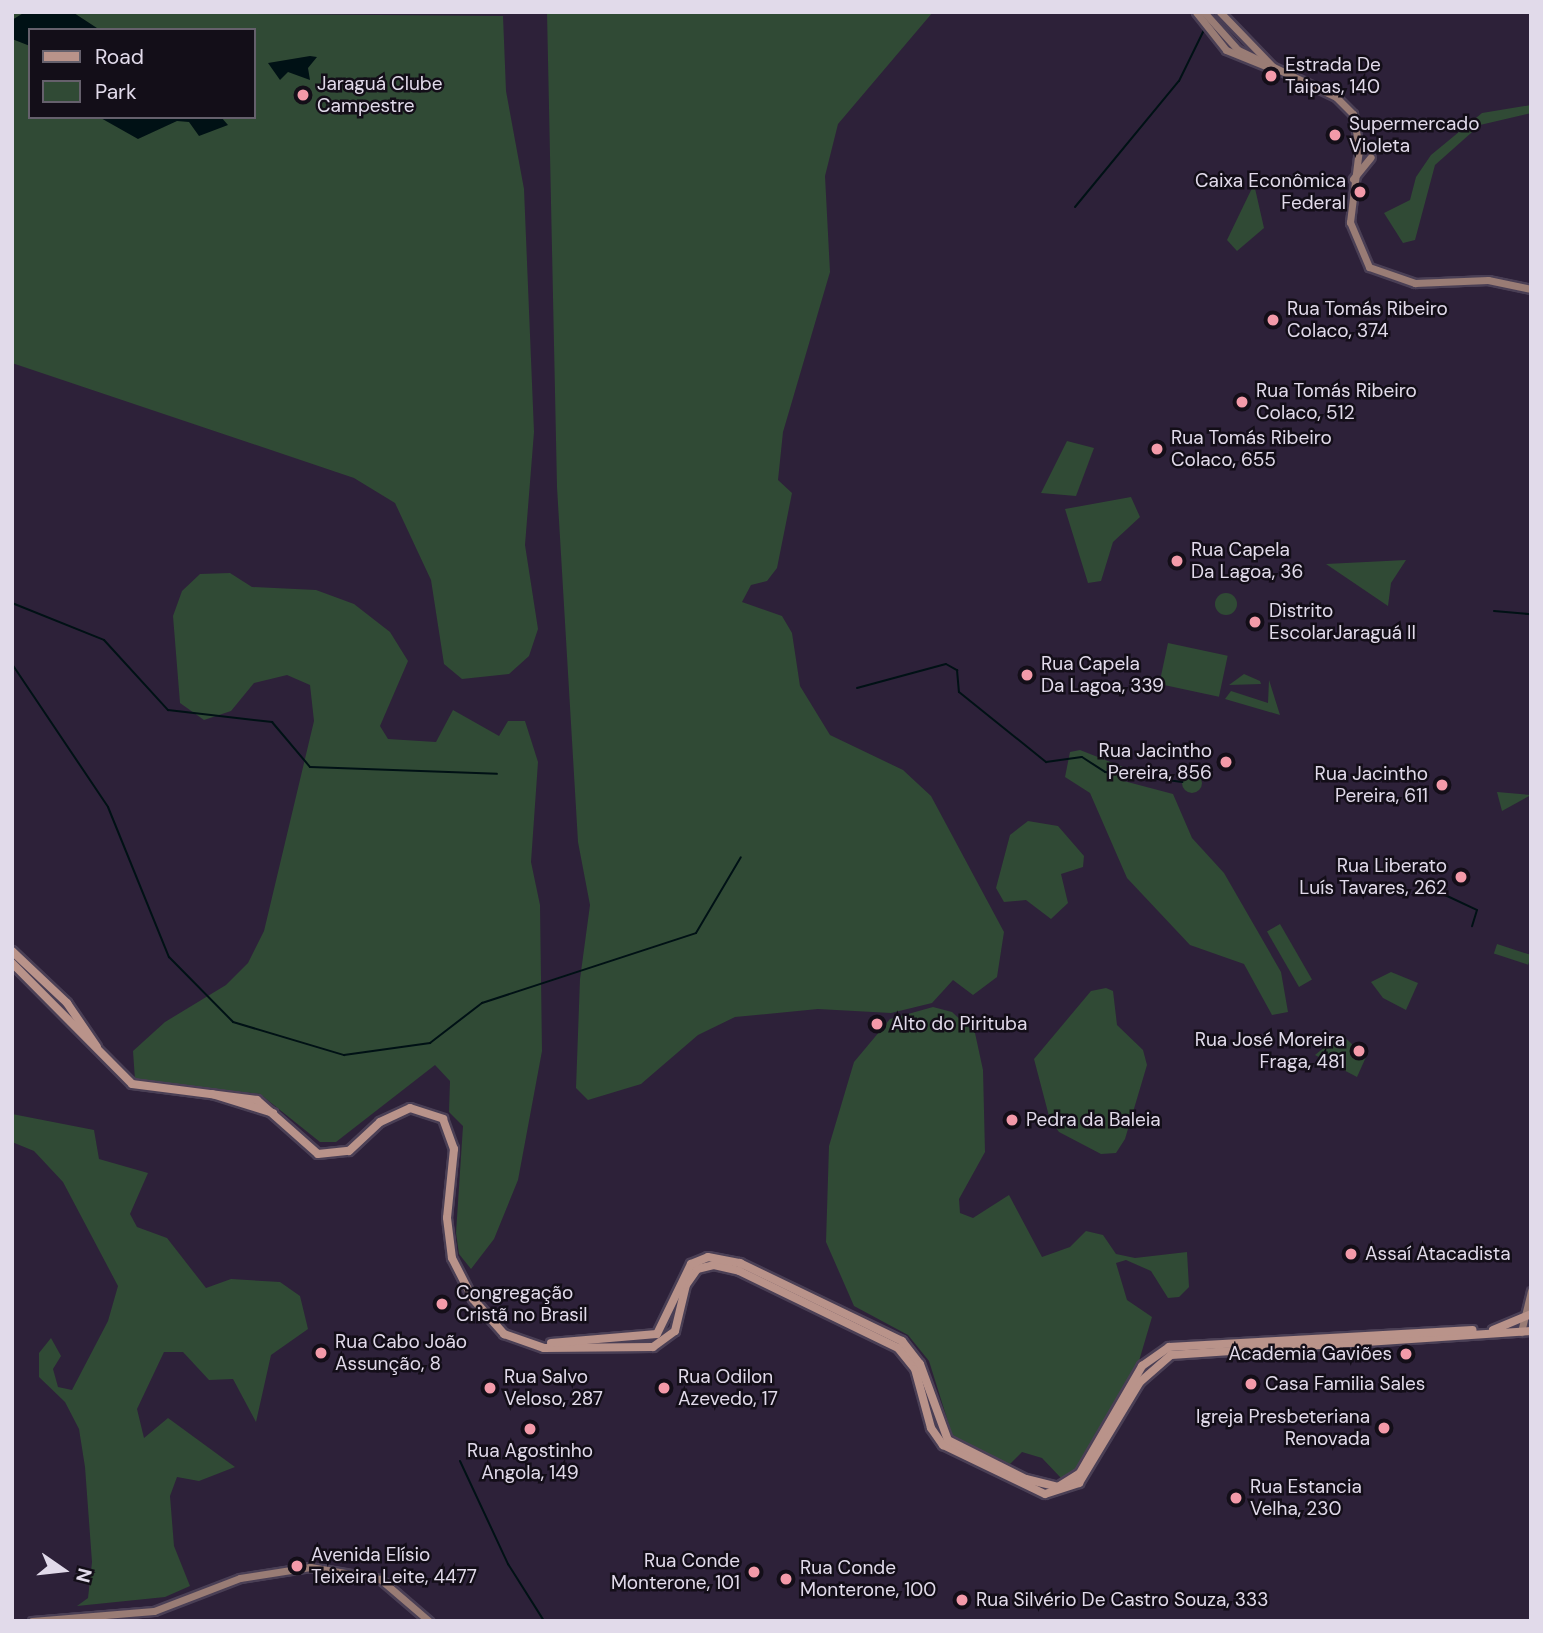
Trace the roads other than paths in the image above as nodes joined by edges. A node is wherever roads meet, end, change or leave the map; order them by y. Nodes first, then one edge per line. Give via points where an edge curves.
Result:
1 (1196, 12) edge
2 (1220, 12) edge
3 (1206, 14) edge
4 (1276, 69) junction
5 (1371, 157) dead end
6 (1353, 180) junction
7 (1531, 289) edge
8 (12, 951) edge
9 (12, 963) edge
10 (60, 995) junction
11 (61, 1007) junction
12 (73, 1009) junction
13 (100, 1055) junction
14 (1531, 1290) edge
15 (673, 1306) junction
16 (1531, 1314) edge
17 (1520, 1318) junction
18 (1531, 1331) edge
19 (1521, 1332) junction
20 (672, 1335) junction
21 (527, 1343) junction
22 (32, 1621) edge
23 (429, 1621) edge

1 - 4 main road via 1226,51
2 - 4 main road
3 - 4 main road via 1238,50
4 - 6 main road via 1349,108 1359,140
5 - 6 main road
6 - 7 main road via 1352,233 1377,273 1415,283 1488,280
8 - 10 main road
9 - 11 main road
10 - 11 main road
10 - 12 main road
11 - 12 main road
11 - 13 main road
12 - 13 main road
13 - 21 main road via 141,1089 257,1100 306,1148 328,1156 349,1151 380,1122 410,1108 443,1119 454,1149 447,1218 452,1258 490,1322
14 - 17 main road
15 - 17 main road via 691,1264 719,1257 863,1319 913,1353 948,1440 1003,1468 1012,1466 1046,1486 1075,1479 1130,1381 1169,1348 1500,1329
15 - 20 main road
15 - 21 main road via 665,1327 649,1337
16 - 17 main road
17 - 19 main road
18 - 19 main road
19 - 20 main road via 1171,1354 1140,1382 1079,1483 1052,1494 943,1445 931,1428 915,1369 898,1348 748,1275 714,1265 697,1269
20 - 21 main road via 647,1347
22 - 23 main road via 154,1611 240,1578 310,1567 389,1583

